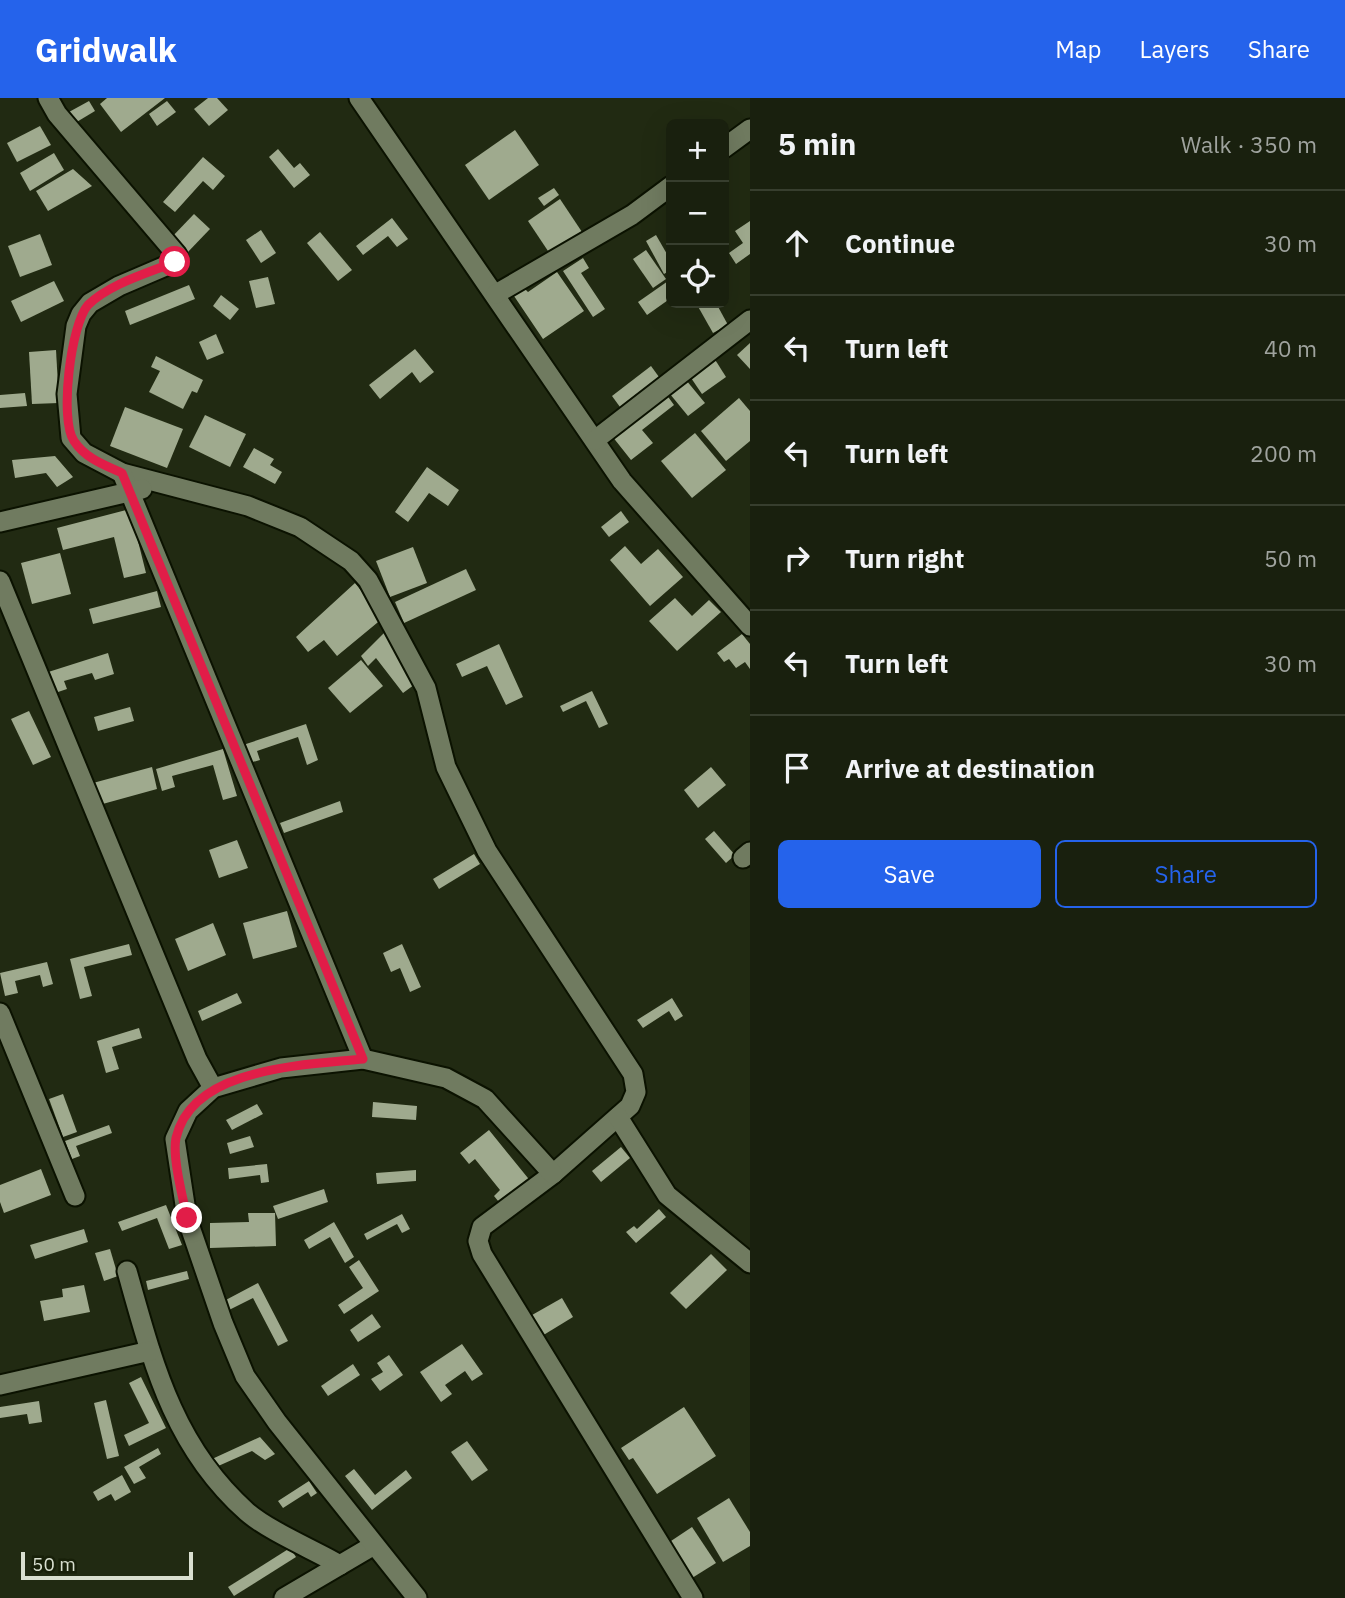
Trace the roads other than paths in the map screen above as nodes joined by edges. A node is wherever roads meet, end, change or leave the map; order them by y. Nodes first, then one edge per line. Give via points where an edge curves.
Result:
1 (48, 98) edge
2 (359, 98) edge
3 (750, 128) edge
4 (729, 144) edge
5 (666, 190) edge
6 (496, 294) junction
7 (750, 320) edge
8 (595, 440) junction
9 (122, 473) junction
10 (163, 483) junction
11 (129, 493) junction
12 (0, 522) edge
13 (0, 581) edge
14 (750, 626) edge
15 (0, 1013) edge
16 (363, 1059) junction
17 (213, 1088) junction
18 (618, 1117) junction
19 (553, 1174) junction
20 (75, 1196) dead end
21 (750, 1263) edge
22 (127, 1272) dead end
23 (150, 1351) junction
24 (0, 1385) edge
25 (374, 1545) junction
26 (340, 1565) junction
27 (284, 1598) edge
28 (416, 1598) edge
29 (693, 1598) edge

1 - 9 street via 177,255 175,262 90,303 76,326 67,394 71,438 84,453
2 - 6 street
3 - 4 street
5 - 6 street via 632,215
6 - 8 street
7 - 8 street
8 - 14 street via 622,481
9 - 10 street
9 - 11 street
10 - 11 street
10 - 18 street via 248,506 300,527 351,561 368,580 426,688 446,767 487,851 633,1074 636,1092
11 - 12 street
11 - 16 street
13 - 17 street via 197,1059
15 - 20 street
16 - 17 street via 281,1068
16 - 19 street via 446,1078 485,1099
17 - 25 street via 188,1111 175,1139 187,1218 223,1324 245,1376
18 - 19 street
18 - 21 street via 667,1195
19 - 29 street via 482,1227 478,1241 482,1254
22 - 23 street
23 - 24 street
23 - 26 street via 169,1408 197,1458 248,1513
25 - 26 street
25 - 28 street
26 - 27 street

